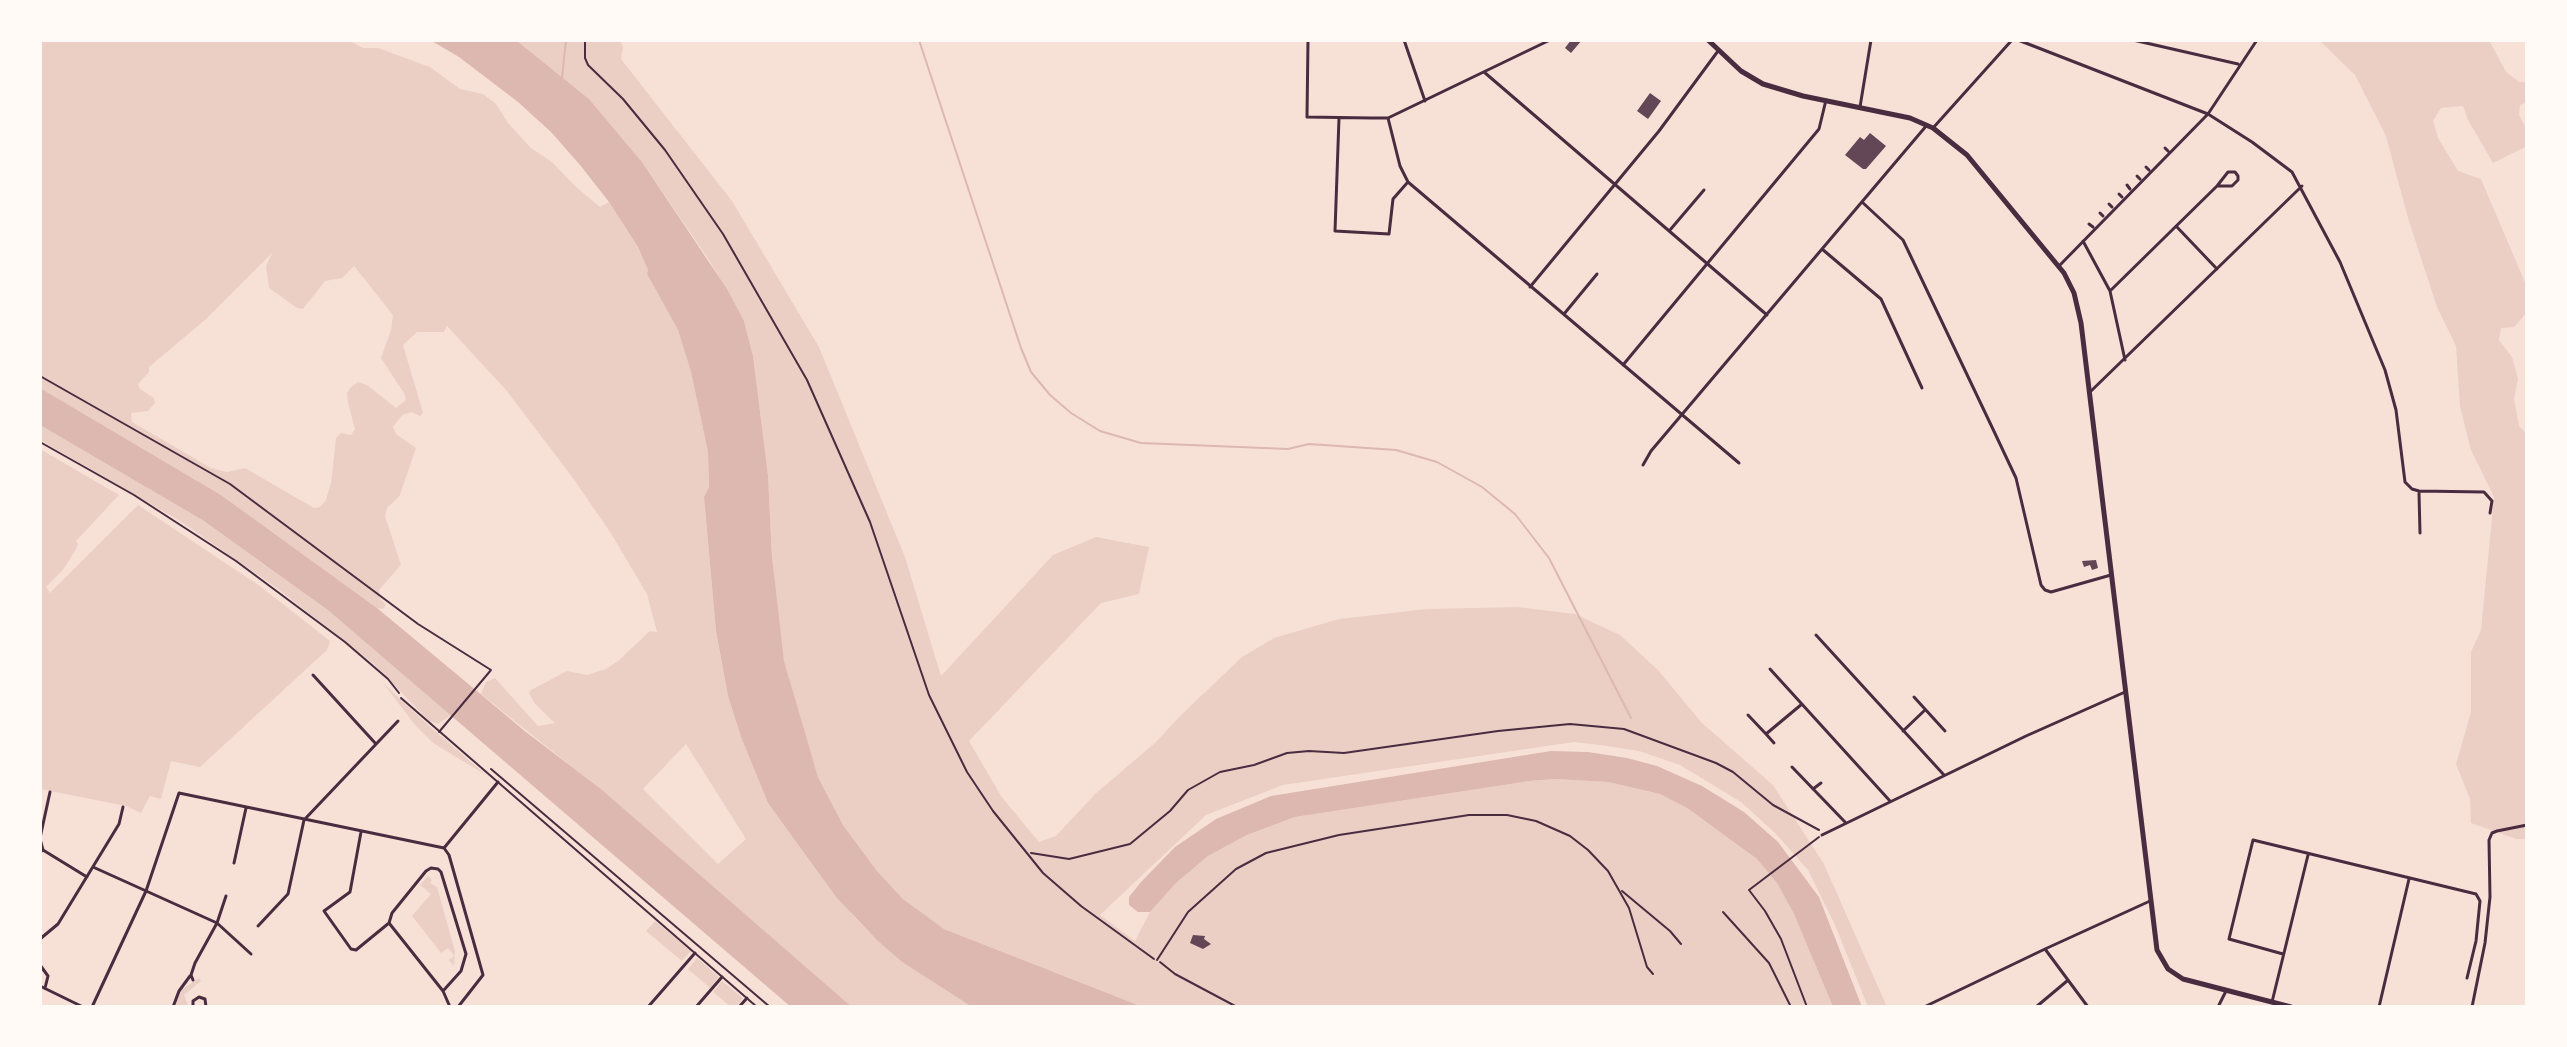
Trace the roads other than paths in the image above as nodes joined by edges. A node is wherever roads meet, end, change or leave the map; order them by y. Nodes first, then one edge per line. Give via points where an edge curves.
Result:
1 (1308, 40) edge
2 (1404, 40) edge
3 (1550, 40) edge
4 (1708, 40) edge
5 (1871, 40) edge
6 (2015, 40) edge
7 (2133, 40) edge
8 (2257, 40) edge
9 (1718, 51) junction
10 (2240, 65) junction
11 (1484, 72) junction
12 (1826, 100) junction
13 (1425, 101) junction
14 (1860, 107) junction
15 (2208, 114) junction
16 (1339, 118) junction
17 (1388, 118) junction
18 (1930, 126) junction
19 (1408, 182) junction
20 (1615, 183) junction
21 (2217, 186) junction
22 (2302, 186) junction
23 (1704, 190) dead end
24 (1862, 202) junction
25 (2176, 226) junction
26 (1669, 231) junction
27 (2083, 240) junction
28 (1822, 249) junction
29 (1707, 264) junction
30 (2059, 266) junction
31 (2217, 269) junction
32 (1597, 274) dead end
33 (1530, 287) junction
34 (2110, 291) junction
35 (1564, 314) junction
36 (1767, 315) junction
37 (2125, 360) junction
38 (1623, 365) junction
39 (40, 376) edge
40 (1922, 388) dead end
41 (2090, 392) junction
42 (1683, 415) junction
43 (1739, 463) dead end
44 (1643, 465) dead end
45 (2419, 491) junction
46 (2490, 513) dead end
47 (2420, 533) dead end
48 (2111, 575) junction
49 (1816, 635) dead end
50 (1770, 669) dead end
51 (313, 675) dead end
52 (2125, 692) junction
53 (1914, 697) dead end
54 (401, 698) road end
55 (1802, 704) junction
56 (1925, 710) junction
57 (1748, 715) dead end
58 (398, 721) dead end
59 (1903, 731) junction
60 (1945, 731) dead end
61 (439, 732) junction
62 (1766, 734) junction
63 (1774, 743) dead end
64 (376, 744) junction
65 (1792, 767) dead end
66 (1944, 775) junction
67 (498, 782) junction
68 (1821, 783) dead end
69 (1813, 789) junction
70 (50, 792) dead end
71 (1890, 801) junction
72 (123, 807) dead end
73 (246, 808) junction
74 (304, 820) junction
75 (1845, 822) junction
76 (2527, 825) edge
77 (361, 832) junction
78 (1822, 835) road end
79 (40, 838) edge
80 (444, 848) junction
81 (42, 851) edge
82 (2308, 855) junction
83 (234, 863) dead end
84 (93, 867) junction
85 (87, 877) junction
86 (2409, 879) junction
87 (1619, 887) junction
88 (146, 891) junction
89 (226, 896) dead end
90 (2150, 901) junction
91 (462, 905) junction
92 (453, 908) junction
93 (1723, 912) dead end
94 (217, 923) junction
95 (389, 923) junction
96 (258, 926) dead end
97 (40, 939) edge
98 (1681, 944) dead end
99 (2045, 949) junction
100 (695, 953) junction
101 (251, 954) dead end
102 (2283, 954) junction
103 (1157, 960) road end
104 (40, 965) edge
105 (1653, 974) dead end
106 (722, 977) junction
107 (2467, 978) dead end
108 (2067, 980) junction
109 (40, 986) edge
110 (45, 988) junction
111 (443, 991) junction
112 (2226, 991) junction
113 (747, 998) junction
114 (2272, 1002) junction
115 (1924, 1006) edge
116 (83, 1007) edge
117 (92, 1007) edge
118 (173, 1007) edge
119 (193, 1007) edge
120 (206, 1007) edge
121 (450, 1007) edge
122 (458, 1007) edge
123 (648, 1007) edge
124 (696, 1007) edge
125 (739, 1007) edge
126 (757, 1007) edge
127 (1791, 1007) edge
128 (2036, 1007) edge
129 (2088, 1007) edge
130 (2218, 1007) edge
131 (2291, 1007) edge
132 (2379, 1007) edge
133 (2472, 1007) edge

1 - 16 street via 1307,117
2 - 13 street
3 - 11 street
4 - 9 main road
5 - 14 street
6 - 15 street
6 - 18 street
7 - 10 street
8 - 10 street
9 - 12 main road via 1752,79
9 - 20 street
10 - 15 street
11 - 13 street
11 - 20 street
12 - 14 main road
12 - 29 street via 1819,129
13 - 17 street
14 - 18 main road
15 - 22 street via 2292,172
15 - 27 street
16 - 17 street
16 - 19 street via 1335,231 1389,234 1393,199
17 - 19 street
18 - 24 street
18 - 30 main road via 1967,155
19 - 33 street
20 - 26 street
20 - 33 street
21 - 21 street via 2232,186 2238,176 2228,172
21 - 25 street
22 - 31 street
22 - 45 street via 2385,370 2405,482
23 - 26 street
24 - 28 street
24 - 48 street via 1903,240 2016,478 2041,585 2051,592
25 - 31 street
25 - 34 street
26 - 29 street
27 - 30 street
27 - 34 street
28 - 36 street
28 - 40 street via 1881,299
29 - 36 street
29 - 38 street
30 - 41 main road via 2080,313
31 - 37 street
32 - 35 street
33 - 35 street
34 - 37 street
35 - 38 street
36 - 42 street
37 - 41 street
38 - 42 street
39 - 61 lane via 230,484 418,624 491,670
41 - 48 main road
42 - 43 street
42 - 44 street
45 - 46 street via 2484,492 2492,501
45 - 47 street
48 - 52 main road
49 - 59 street
50 - 55 street
51 - 64 street
52 - 66 street
52 - 90 main road
53 - 56 street
54 - 61 lane
55 - 62 street
55 - 71 street
56 - 59 street
56 - 60 street
57 - 62 street
58 - 64 street
59 - 66 street
61 - 67 lane
62 - 63 street
64 - 74 street
65 - 69 street
66 - 71 street
67 - 80 street
67 - 100 lane
68 - 69 street
69 - 75 street
70 - 79 street
71 - 75 street
72 - 84 street via 119,824
73 - 74 street
73 - 83 street
73 - 88 street via 179,793
74 - 77 street
74 - 96 street via 288,894
75 - 78 street
76 - 133 street via 2497,831 2489,840 2490,897
77 - 80 street
77 - 95 street via 350,892 324,911 356,950
79 - 81 street
80 - 91 street
81 - 85 street
82 - 86 street
82 - 102 street
82 - 102 street via 2253,840 2229,935 2233,941
84 - 85 street
84 - 88 street
85 - 97 street via 58,924
86 - 107 street via 2476,894 2476,941
86 - 132 street
87 - 98 lane
87 - 103 lane via 1570,836 1507,815 1469,815 1339,835 1280,848 1236,869 1188,912
87 - 105 lane
88 - 94 street
88 - 117 street
89 - 94 street
90 - 99 street
90 - 112 main road via 2164,964 2183,979
91 - 92 street
91 - 122 street via 483,975
92 - 95 street via 441,872 431,868
92 - 111 street via 466,954 461,971
93 - 127 lane via 1769,963
94 - 101 street
94 - 118 street
95 - 111 street
99 - 108 street
99 - 115 street
100 - 106 lane
100 - 123 street
102 - 114 street
104 - 110 street via 48,976
106 - 113 lane
106 - 124 street
108 - 128 street
108 - 129 street
109 - 110 street
110 - 116 street
111 - 121 street
112 - 114 main road
112 - 130 street
113 - 125 street
113 - 126 lane
114 - 131 main road
119 - 120 street via 199,997

